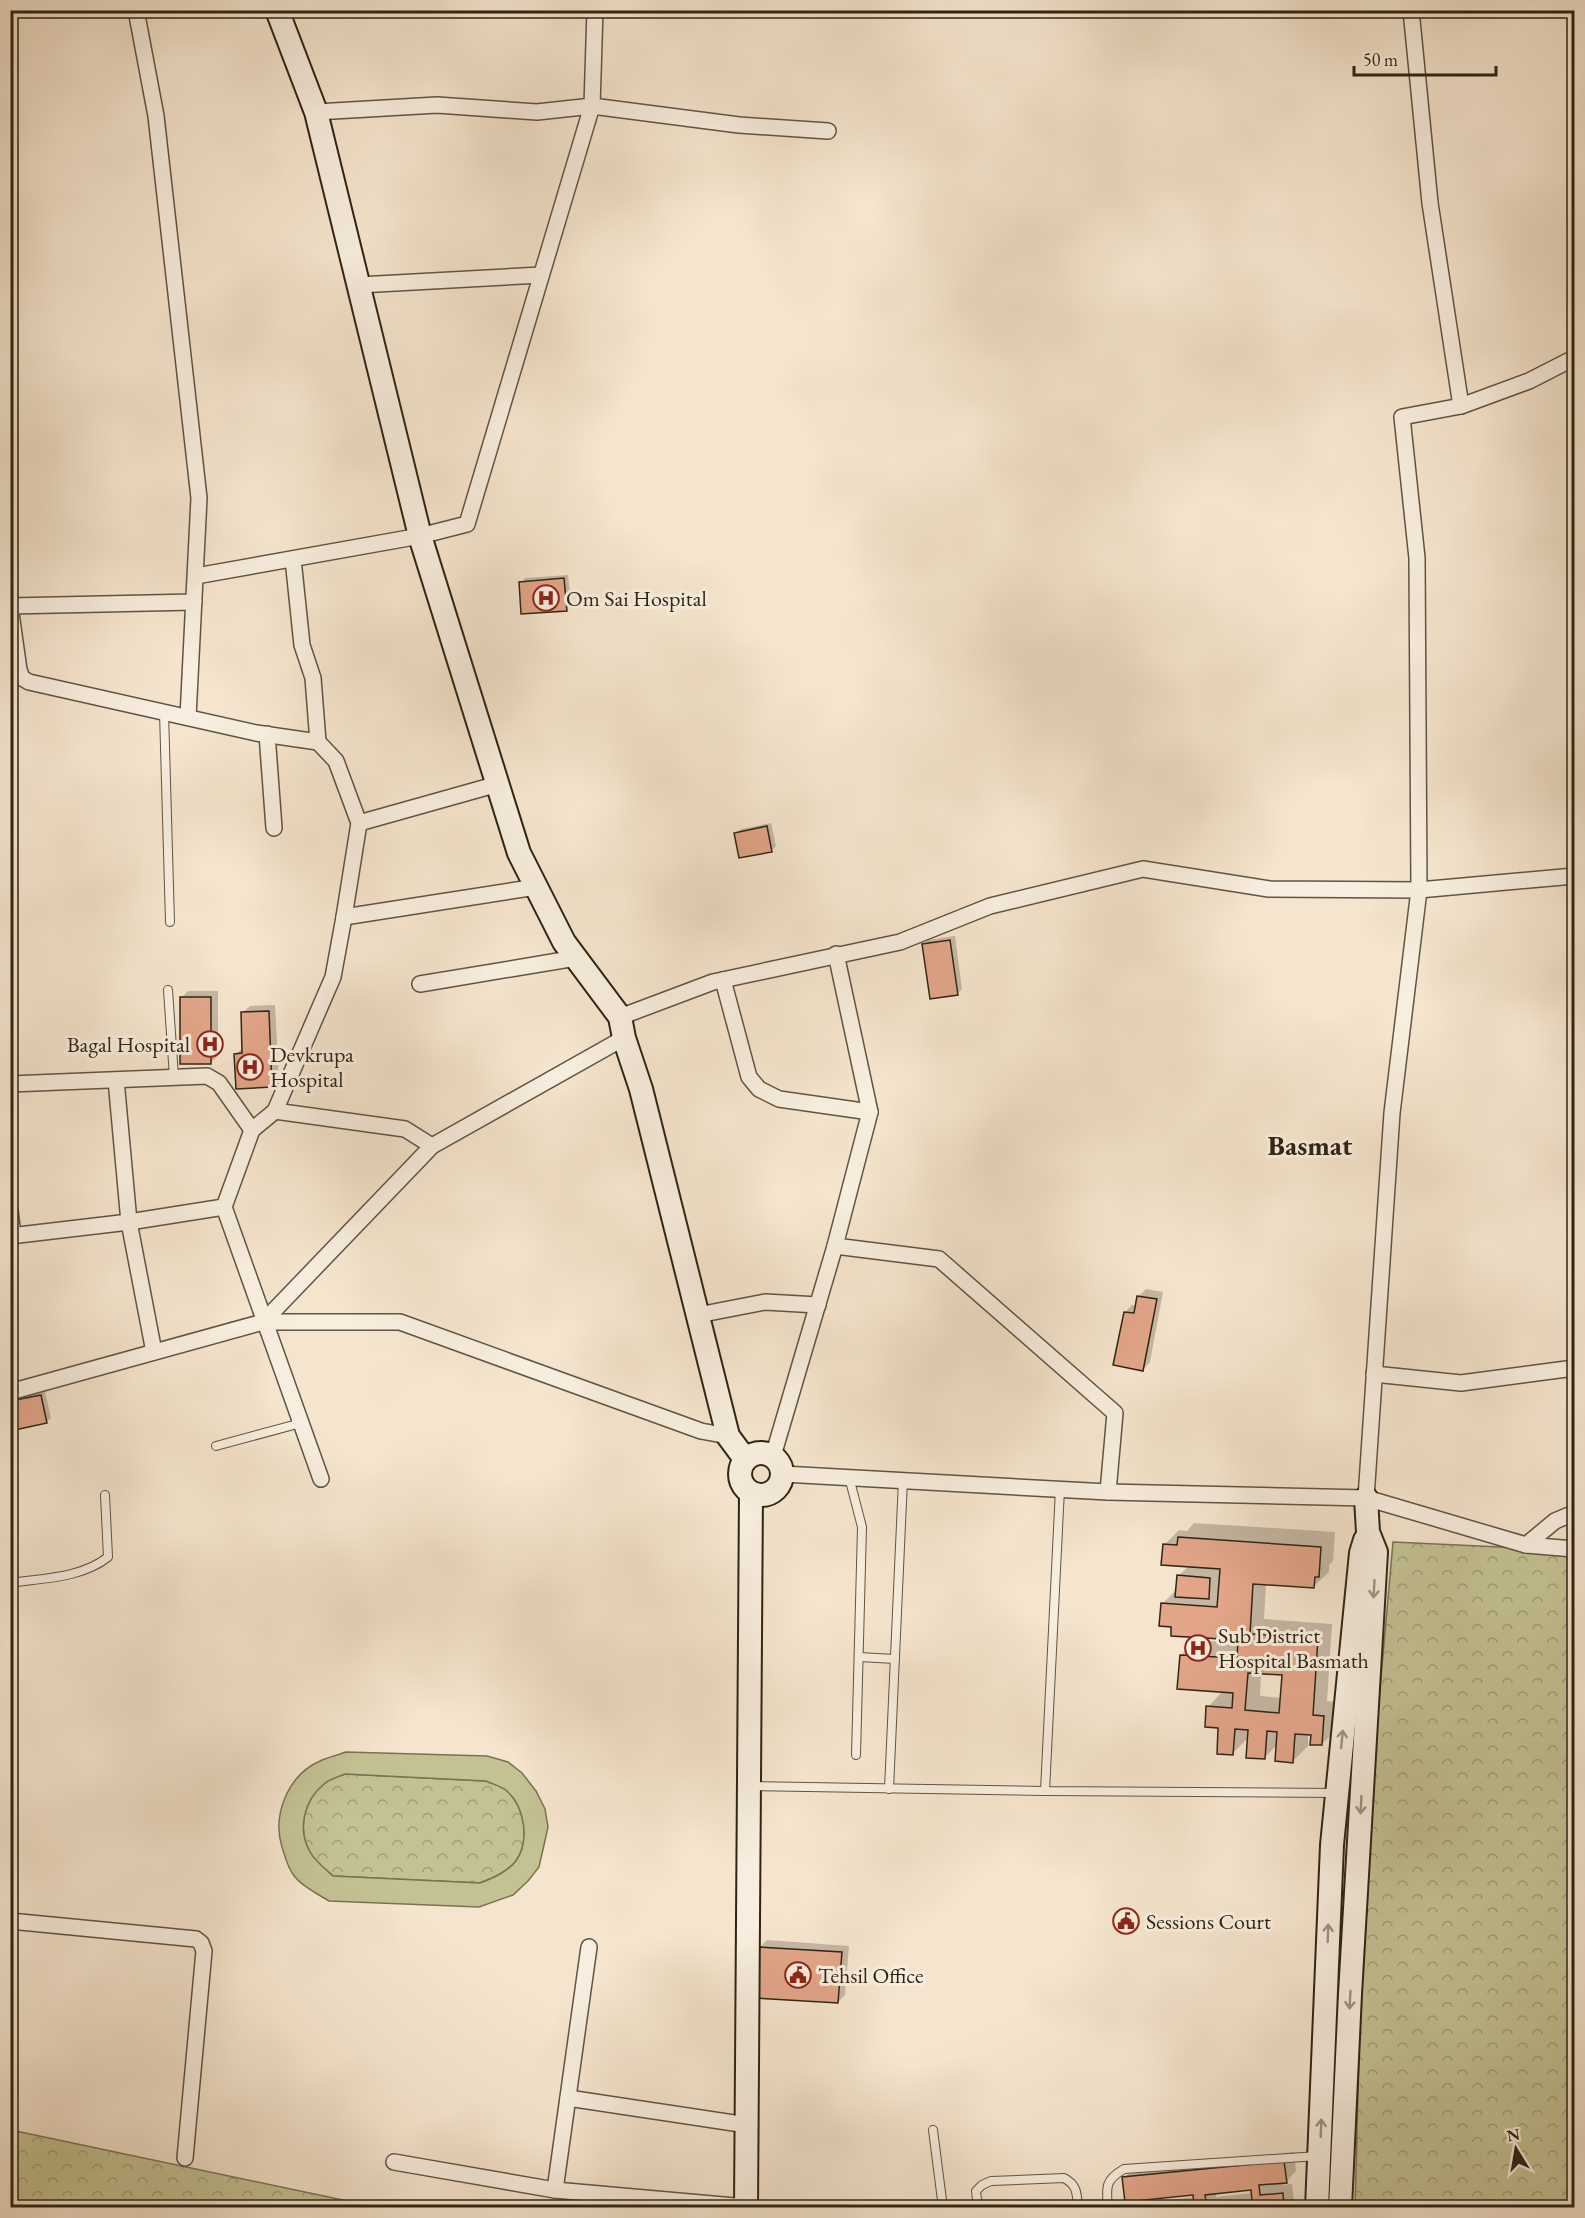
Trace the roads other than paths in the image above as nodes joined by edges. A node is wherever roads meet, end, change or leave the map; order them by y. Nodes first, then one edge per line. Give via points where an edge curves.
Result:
1 (136, 10) edge
2 (277, 10) edge
3 (595, 10) edge
4 (1411, 10) edge
5 (592, 106) junction
6 (316, 112) junction
7 (828, 131) dead end
8 (542, 275) junction
9 (358, 285) junction
10 (1575, 358) edge
11 (1461, 406) junction
12 (420, 536) junction
13 (292, 559) junction
14 (196, 576) junction
15 (194, 602) junction
16 (164, 712) junction
17 (188, 717) junction
18 (267, 734) junction
19 (318, 742) junction
20 (498, 784) junction
21 (359, 823) junction
22 (274, 828) dead end
23 (1575, 876) edge
24 (536, 887) junction
25 (1419, 890) junction
26 (344, 917) junction
27 (170, 921) dead end
28 (836, 954) junction
29 (576, 958) junction
30 (723, 980) junction
31 (420, 984) dead end
32 (168, 990) dead end
33 (622, 1028) junction
34 (174, 1077) junction
35 (116, 1080) junction
36 (10, 1084) edge
37 (275, 1112) junction
38 (870, 1113) junction
39 (252, 1130) junction
40 (432, 1146) junction
41 (224, 1207) junction
42 (10, 1211) edge
43 (129, 1222) junction
44 (12, 1236) edge
45 (835, 1246) junction
46 (818, 1305) junction
47 (698, 1315) junction
48 (263, 1322) junction
49 (154, 1352) junction
50 (1575, 1368) edge
51 (1374, 1374) junction
52 (10, 1392) edge
53 (301, 1423) junction
54 (728, 1436) junction
55 (216, 1446) dead end
56 (745, 1459) junction
57 (778, 1465) junction
58 (849, 1477) junction
59 (321, 1479) dead end
60 (903, 1480) junction
61 (1060, 1489) junction
62 (1108, 1492) junction
63 (751, 1493) junction
64 (105, 1495) dead end
65 (1366, 1498) junction
66 (1575, 1513) edge
67 (1368, 1532) junction
68 (1526, 1545) junction
69 (1575, 1549) edge
70 (10, 1583) edge
71 (859, 1657) junction
72 (895, 1659) junction
73 (856, 1755) dead end
74 (748, 1786) junction
75 (889, 1789) junction
76 (1045, 1791) junction
77 (1337, 1793) junction
78 (10, 1921) edge
79 (588, 1947) dead end
80 (568, 2098) junction
81 (747, 2125) junction
82 (933, 2130) dead end
83 (1320, 2156) junction
84 (185, 2158) dead end
85 (394, 2162) dead end
86 (555, 2190) junction
87 (746, 2207) edge
88 (943, 2208) edge
89 (978, 2208) edge
90 (1078, 2208) edge
91 (1108, 2208) edge
92 (1317, 2208) edge
93 (1340, 2208) edge

1 - 14 street via 156,116 199,498
2 - 6 main road
3 - 5 street
4 - 11 street via 1430,203
5 - 6 street via 537,112 437,105
5 - 7 street via 739,125
5 - 8 street
6 - 9 main road
8 - 9 street
8 - 12 street via 467,524
9 - 12 main road
10 - 11 street via 1529,381
11 - 25 street via 1402,417 1417,558
12 - 13 street
12 - 20 main road
13 - 14 street
13 - 19 street via 302,645 313,678
14 - 15 street
15 - 16 street via 10,606 22,678
15 - 17 street
16 - 17 street
16 - 27 lane
17 - 18 street
18 - 19 street
18 - 22 street
19 - 21 street via 336,761
20 - 21 street
20 - 24 main road via 519,853
21 - 26 street
23 - 25 street
24 - 26 street
24 - 29 main road
25 - 28 street via 1269,888 1143,869 990,906 900,942
25 - 51 street via 1392,1113
26 - 37 street via 333,977
28 - 30 street
28 - 38 street
29 - 31 street
29 - 33 main road
30 - 33 street
30 - 38 street via 749,1077 759,1089 780,1099
32 - 34 lane
33 - 40 street
33 - 47 main road
34 - 35 street
34 - 39 street via 213,1078
35 - 36 street
35 - 43 street
37 - 39 street
37 - 40 street via 405,1130
38 - 45 street
39 - 41 street
40 - 48 street
41 - 43 street
41 - 48 street
42 - 44 street
43 - 44 street
43 - 49 street
45 - 46 street
45 - 62 street via 939,1259 1115,1413
46 - 47 street via 765,1302
46 - 57 street
47 - 54 main road
48 - 49 street
48 - 53 street
48 - 54 street via 400,1322 700,1431
49 - 52 street
50 - 51 street via 1461,1383
51 - 65 street
53 - 55 lane
53 - 59 street
54 - 56 main road
56 - 57 main road via 764,1452
56 - 63 main road via 740,1466 740,1482
57 - 58 street
57 - 63 main road via 780,1484 772,1492
58 - 60 street
58 - 71 lane via 862,1527
60 - 61 street
60 - 72 lane
61 - 62 street
61 - 76 lane
62 - 65 street
63 - 74 main road
64 - 70 lane via 108,1557 95,1567 76,1573
65 - 67 main road
65 - 68 street
66 - 68 street via 1555,1521
77 -> 67 main road via 1361,1553
67 -> 93 main road via 1376,1552
68 - 69 street
71 - 72 lane
71 - 73 lane
72 - 75 lane
74 - 75 lane
74 - 81 main road
75 - 76 lane
76 - 77 lane
83 -> 77 main road
78 - 84 street via 196,1939 201,1943 204,1951
79 - 80 street
80 - 81 street
80 - 86 street
81 - 87 main road
82 - 88 lane
83 - 91 lane via 1124,2169 1113,2175 1107,2186
83 - 92 main road
85 - 86 street
86 - 87 street
89 - 90 lane via 976,2191 982,2184 1064,2178 1077,2190

